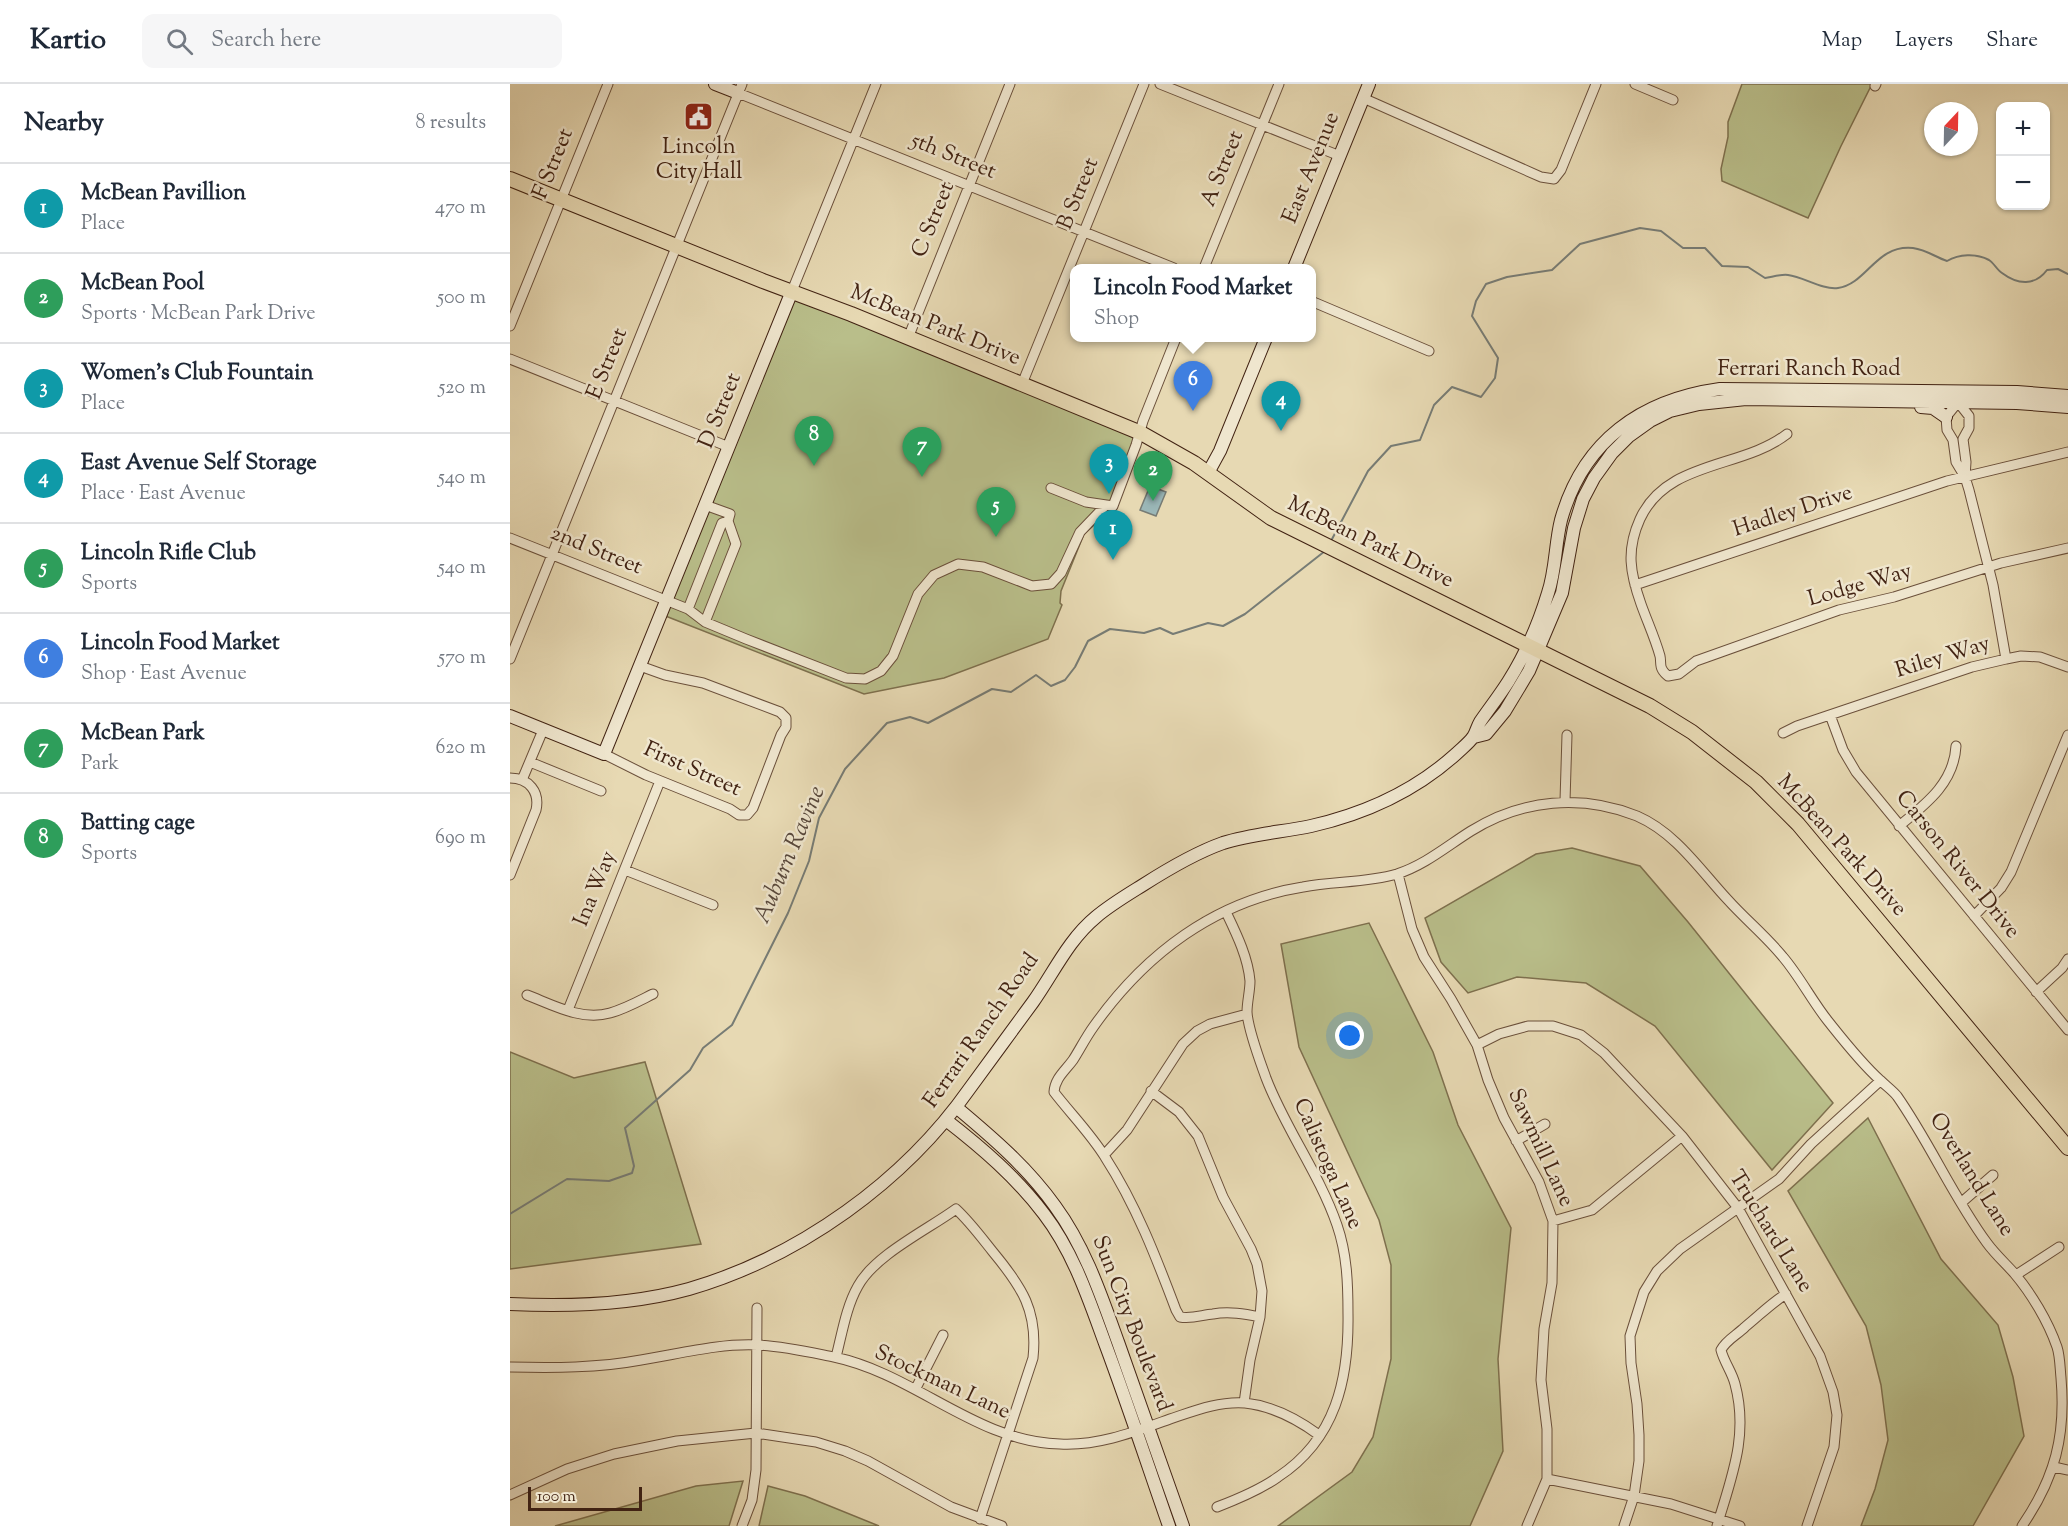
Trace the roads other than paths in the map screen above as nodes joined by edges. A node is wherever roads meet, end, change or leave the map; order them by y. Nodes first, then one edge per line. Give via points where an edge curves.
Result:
1 (608, 84) edge
2 (715, 84) edge
3 (876, 84) edge
4 (1010, 84) edge
5 (1144, 84) edge
6 (1160, 84) edge
7 (1279, 84) edge
8 (1369, 84) edge
9 (1596, 84) edge
10 (1635, 84) edge
11 (740, 89) edge
12 (1363, 98) junction
13 (1673, 100) dead end
14 (1262, 125) junction
15 (853, 140) junction
16 (1340, 156) junction
17 (510, 179) edge
18 (969, 186) junction
19 (561, 200) junction
20 (1084, 232) junction
21 (676, 247) junction
22 (1071, 264) edge
23 (1164, 264) edge
24 (1206, 264) edge
25 (1296, 264) edge
26 (1070, 266) edge
27 (792, 291) junction
28 (1316, 303) edge
29 (510, 326) edge
30 (908, 338) junction
31 (1174, 342) edge
32 (1264, 342) edge
33 (1429, 351) dead end
34 (510, 359) edge
35 (1022, 384) junction
36 (2068, 396) edge
37 (1957, 397) junction
38 (1842, 400) junction
39 (614, 401) junction
40 (2068, 407) edge
41 (1946, 417) junction
42 (1140, 433) junction
43 (1787, 434) dead end
44 (1958, 440) junction
45 (729, 447) junction
46 (2068, 453) edge
47 (1208, 473) junction
48 (1965, 477) junction
49 (1051, 488) dead end
50 (705, 505) junction
51 (1110, 506) junction
52 (1113, 518) dead end
53 (728, 521) junction
54 (510, 538) edge
55 (2068, 548) edge
56 (552, 555) junction
57 (1988, 567) junction
58 (1635, 585) junction
59 (667, 600) junction
60 (688, 609) junction
61 (705, 622) junction
62 (1532, 647) junction
63 (2006, 658) junction
64 (510, 659) edge
65 (640, 666) junction
66 (2068, 667) edge
67 (1830, 715) junction
68 (510, 716) edge
69 (543, 730) junction
70 (1783, 733) dead end
71 (1567, 735) dead end
72 (2068, 735) edge
73 (1956, 746) dead end
74 (604, 754) junction
75 (530, 762) junction
76 (510, 778) edge
77 (522, 780) junction
78 (660, 781) junction
79 (601, 791) dead end
80 (1565, 801) junction
81 (1899, 826) junction
82 (625, 870) junction
83 (1398, 874) junction
84 (510, 875) edge
85 (713, 905) dead end
86 (1226, 912) junction
87 (1974, 916) junction
88 (2068, 960) edge
89 (2036, 992) junction
90 (653, 994) dead end
91 (527, 995) dead end
92 (568, 1011) junction
93 (1247, 1014) junction
94 (2068, 1030) edge
95 (1476, 1045) junction
96 (1880, 1082) junction
97 (1151, 1091) junction
98 (956, 1107) junction
99 (946, 1120) junction
100 (1545, 1124) dead end
101 (1682, 1136) junction
102 (1516, 1141) junction
103 (2068, 1148) edge
104 (1104, 1155) junction
105 (1993, 1175) dead end
106 (1962, 1202) junction
107 (1738, 1208) junction
108 (1553, 1221) junction
109 (2059, 1247) dead end
110 (2016, 1275) junction
111 (1786, 1294) junction
112 (510, 1304) edge
113 (758, 1308) dead end
114 (1260, 1317) junction
115 (943, 1335) dead end
116 (757, 1345) junction
117 (2063, 1348) edge
118 (836, 1357) junction
119 (510, 1367) edge
120 (916, 1389) junction
121 (1244, 1403) junction
122 (1142, 1429) junction
123 (756, 1433) junction
124 (1319, 1435) junction
125 (1008, 1436) junction
126 (2054, 1467) junction
127 (2068, 1470) edge
128 (1547, 1479) junction
129 (510, 1496) edge
130 (1634, 1496) junction
131 (1217, 1507) dead end
132 (980, 1518) junction
133 (1718, 1523) edge
134 (742, 1526) edge
135 (1002, 1526) edge
136 (1169, 1526) edge
137 (1183, 1526) edge
138 (1527, 1526) edge
139 (1624, 1526) edge
140 (1740, 1526) edge
141 (1807, 1526) edge
142 (2022, 1526) edge

1 - 19 street, F Street
2 - 11 main road, 5th Street
3 - 15 street, D Street
4 - 18 street, C Street
5 - 20 street, B Street
6 - 14 street
7 - 14 street, A Street
8 - 12 main road, East Avenue
9 - 12 street via 1554,179 1541,177
10 - 13 street
11 - 15 street, 5th Street
11 - 21 street, E Street
12 - 16 main road, East Avenue
14 - 16 street
14 - 24 street, A Street
15 - 18 street, 5th Street
15 - 27 street, D Street
16 - 25 main road, East Avenue
17 - 19 main road, McBean Park Drive
18 - 20 street, 5th Street
18 - 30 street, C Street
19 - 21 main road, McBean Park Drive
19 - 29 street, F Street
20 - 22 street, B Street
20 - 23 street, 5th Street
21 - 27 main road, McBean Park Drive
21 - 39 street, E Street
26 - 35 street, B Street
27 - 30 main road, McBean Park Drive
27 - 45 main road, D Street
28 - 33 street
30 - 35 main road, McBean Park Drive
31 - 42 street
32 - 47 main road
34 - 39 street
35 - 42 main road, McBean Park Drive
36 - 37 main road, Ferrari Ranch Road via 2034,393
37 - 38 main road, Ferrari Ranch Road
37 - 40 main road, Ferrari Ranch Road
37 - 41 street
37 - 44 street via 1969,416 1969,428
37 - 62 main road, Ferrari Ranch Road via 1720,389 1696,392 1645,411 1602,445 1569,494 1559,527 1550,589
38 - 41 main road via 1933,408
38 - 62 main road, Ferrari Ranch Road via 1746,399 1699,404 1670,411 1629,436 1594,478 1583,500 1562,593
39 - 45 street
39 - 56 street, E Street
41 - 44 street via 1947,430
42 - 47 main road, McBean Park Drive
42 - 51 street
43 - 58 street via 1761,450 1683,476 1660,491 1635,532 1630,556
44 - 48 street via 1956,462
45 - 50 main road, D Street
46 - 48 street, Hadley Drive
47 - 62 main road, McBean Park Drive via 1297,532
48 - 57 street
48 - 58 street, Hadley Drive
49 - 51 street via 1086,502
50 - 53 street via 730,514
50 - 59 main road, D Street
51 - 52 street
51 - 61 street, 2nd Street via 1080,532 1061,573 1051,584 1032,586 983,567 957,564 934,575 918,594 893,656 881,671 865,679 846,678
53 - 60 street via 722,523
53 - 61 street via 736,544
54 - 56 street, 2nd Street
55 - 57 street, Lodge Way
56 - 59 street, 2nd Street
56 - 64 street, E Street
57 - 58 street, Lodge Way via 1839,610 1696,661 1679,674 1668,676 1661,669
57 - 63 street
59 - 60 street, 2nd Street
59 - 65 main road, D Street
60 - 61 street, 2nd Street
62 - 98 main road, Ferrari Ranch Road via 1474,737 1411,788 1332,820 1224,842 1143,884 1094,919 1061,957 1035,1000
62 - 103 main road, McBean Park Drive via 1650,706 1692,732 1756,782 1813,841
63 - 66 street, Riley Way via 2040,657
63 - 67 street, Riley Way
65 - 74 main road, D Street
65 - 78 street, First Street via 704,683 780,712 786,718 786,727 747,815
67 - 70 street, Riley Way
67 - 81 street, Carson River Drive via 1856,772
68 - 69 main road, First Street
69 - 74 main road, First Street
69 - 75 street
71 - 80 street
72 - 87 street via 2011,872
73 - 81 street via 1950,772 1940,789
74 - 78 street, First Street
75 - 77 street
75 - 79 street
76 - 77 street
77 - 84 street via 534,789 537,806
78 - 82 street, Ina Way
80 - 83 street, Overland Lane via 1525,807 1497,817
80 - 96 street, Overland Lane via 1612,808 1640,818 1679,845 1785,959 1827,1019
81 - 87 street, Carson River Drive
82 - 85 street
82 - 92 street, Ina Way
83 - 86 street, Overland Lane via 1276,892
83 - 95 street, Sawmill Lane via 1412,929 1424,957
86 - 93 street, Calistoga Lane via 1240,942 1250,980
86 - 104 street, Overland Lane via 1170,944 1138,972 1113,1000 1055,1082 1053,1092
87 - 89 street, Carson River Drive
88 - 89 street
89 - 94 street, Carson River Drive
90 - 92 street via 610,1013 589,1016
91 - 92 street
93 - 97 street via 1197,1031 1183,1044
93 - 124 street, Calistoga Lane via 1267,1080 1329,1206 1346,1260 1347,1366 1336,1404
95 - 101 street, Truchard Lane via 1528,1026 1553,1026 1581,1035 1604,1053
95 - 102 street, Sawmill Lane
96 - 106 street, Overland Lane via 1893,1091 1917,1126
96 - 107 street via 1811,1144 1779,1179
97 - 104 street via 1127,1130
97 - 114 street via 1179,1112 1198,1136 1257,1264 1262,1292
98 - 99 main road, Ferrari Ranch Road
98 - 122 main road, Sun City Boulevard via 1026,1169 1067,1224 1099,1288
99 - 112 main road, Ferrari Ranch Road via 866,1197 795,1243 738,1271 686,1289 622,1301 553,1306
99 - 122 main road, Sun City Boulevard via 1015,1179 1066,1248
100 - 102 street
101 - 107 street, Truchard Lane
101 - 108 street via 1592,1210
102 - 108 street, Sawmill Lane via 1539,1182
104 - 114 street via 1136,1209 1180,1317 1214,1313
105 - 106 street
106 - 110 street, Overland Lane via 1988,1245
107 - 111 street, Truchard Lane
107 - 130 street via 1680,1249 1657,1271 1644,1292 1630,1336 1639,1435
108 - 128 street, Sawmill Lane via 1552,1283 1541,1380 1547,1429
109 - 110 street
110 - 117 street, Overland Lane
111 - 133 street via 1768,1305 1721,1350 1738,1398 1740,1438
111 - 141 street, Truchard Lane via 1820,1356 1837,1415 1834,1447
113 - 116 street
114 - 121 street
115 - 120 street
116 - 118 street, Stockman Lane
116 - 119 street, Stockman Lane via 607,1365
116 - 123 street
117 - 126 street, Overland Lane via 2062,1428
118 - 120 street, Stockman Lane
118 - 125 street via 852,1299 868,1271 956,1209 1015,1279 1031,1316 1033,1358
120 - 125 street, Stockman Lane
121 - 122 street, Stockman Lane via 1199,1409
121 - 124 street, Stockman Lane via 1282,1413
122 - 125 street, Stockman Lane via 1082,1444
122 - 136 main road, Sun City Boulevard
122 - 137 main road, Sun City Boulevard
123 - 129 street via 614,1454 567,1469
123 - 132 street via 816,1442 845,1451 951,1507
123 - 134 street via 755,1487
124 - 131 street, Calistoga Lane via 1279,1477
125 - 132 street
126 - 127 street
126 - 142 street, Overland Lane
128 - 130 street
128 - 138 street, Sawmill Lane
130 - 133 street via 1671,1504
130 - 139 street
132 - 135 street
133 - 140 street

